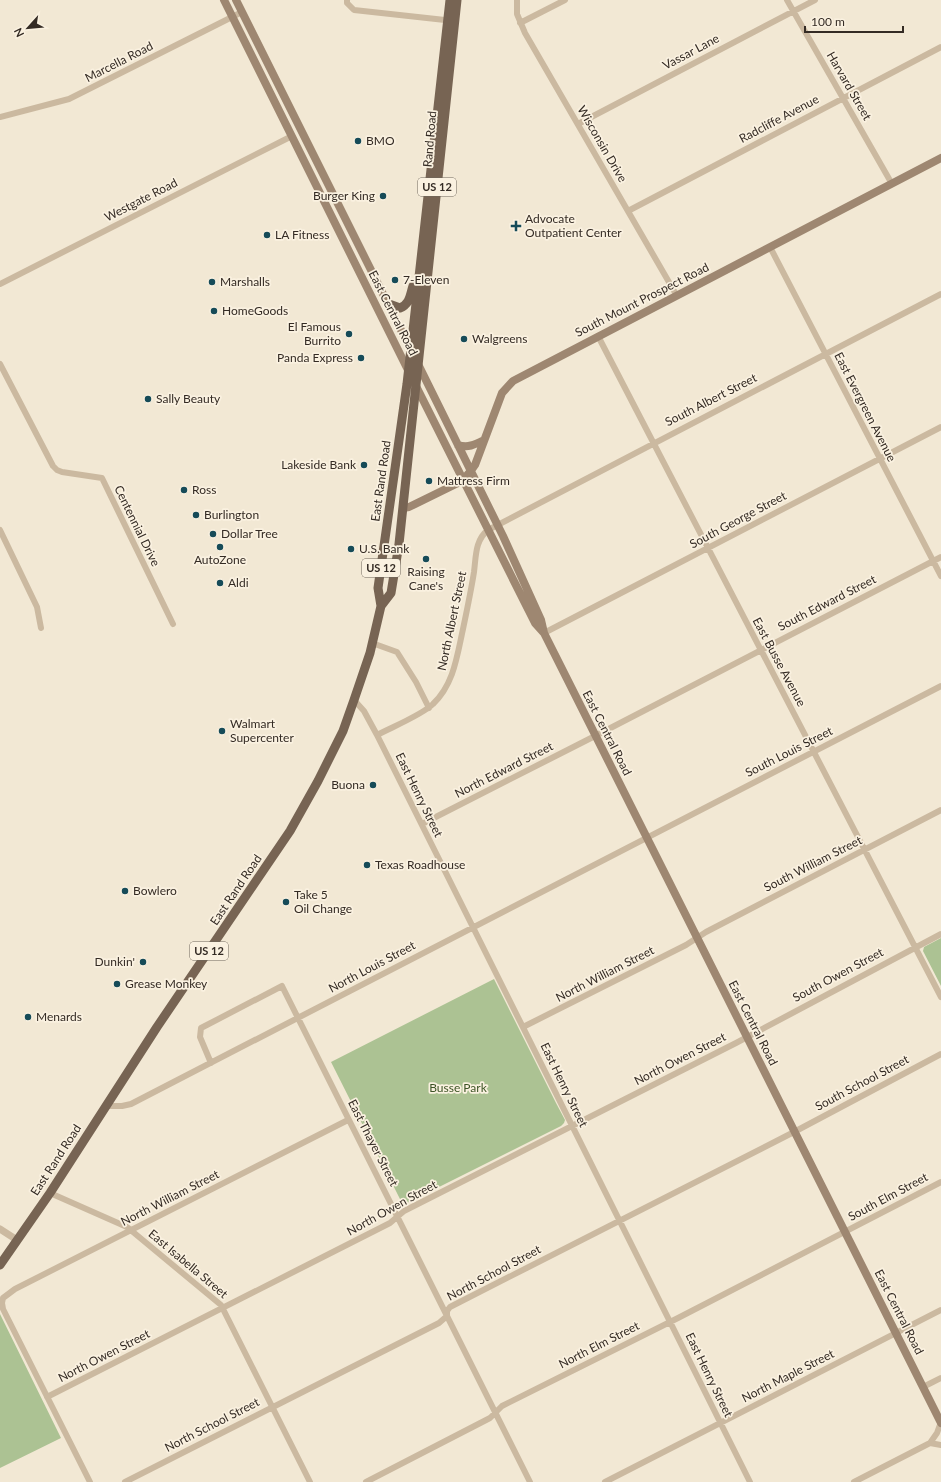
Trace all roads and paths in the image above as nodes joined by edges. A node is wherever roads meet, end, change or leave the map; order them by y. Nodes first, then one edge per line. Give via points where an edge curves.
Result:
1 (224, 0) edge
2 (236, 0) edge
3 (347, 0) edge
4 (450, 0) edge
5 (456, 0) edge
6 (517, 0) edge
7 (565, 0) edge
8 (787, 0) edge
9 (814, 0) edge
10 (793, 11) junction
11 (242, 12) junction
12 (232, 17) junction
13 (445, 20) dead end
14 (520, 23) junction
15 (941, 47) edge
16 (842, 98) junction
17 (0, 117) edge
18 (578, 124) junction
19 (292, 136) junction
20 (941, 158) edge
21 (892, 184) junction
22 (628, 210) junction
23 (770, 247) junction
24 (421, 252) junction
25 (0, 284) edge
26 (941, 294) edge
27 (677, 296) junction
28 (389, 304) junction
29 (598, 336) junction
30 (411, 348) junction
31 (825, 354) junction
32 (409, 359) joint
33 (0, 364) edge
34 (419, 364) junction
35 (408, 370) junction
36 (417, 375) joint
37 (416, 386) junction
38 (941, 426) edge
39 (484, 440) junction
40 (653, 443) junction
41 (458, 445) junction
42 (879, 459) junction
43 (471, 471) junction
44 (462, 480) junction
45 (403, 508) junction
46 (492, 527) junction
47 (0, 530) edge
48 (707, 548) junction
49 (941, 557) edge
50 (933, 561) junction
51 (941, 576) edge
52 (381, 606) junction
53 (174, 624) dead end
54 (41, 628) dead end
55 (544, 633) junction
56 (372, 643) junction
57 (760, 650) junction
58 (941, 686) edge
59 (354, 700) junction
60 (429, 708) junction
61 (377, 735) junction
62 (595, 736) junction
63 (814, 752) junction
64 (941, 810) edge
65 (422, 824) junction
66 (646, 838) junction
67 (865, 850) junction
68 (472, 927) junction
69 (941, 934) edge
70 (696, 938) junction
71 (915, 947) junction
72 (941, 997) edge
73 (298, 1018) junction
74 (523, 1027) junction
75 (746, 1037) junction
76 (941, 1054) edge
77 (211, 1063) junction
78 (106, 1106) junction
79 (348, 1120) junction
80 (572, 1126) junction
81 (794, 1132) junction
82 (941, 1182) edge
83 (50, 1192) junction
84 (397, 1217) junction
85 (619, 1220) junction
86 (0, 1230) edge
87 (130, 1230) junction
88 (845, 1232) junction
89 (17, 1240) junction
90 (0, 1265) edge
91 (223, 1308) junction
92 (941, 1310) edge
93 (447, 1316) junction
94 (670, 1322) junction
95 (896, 1333) junction
96 (941, 1378) edge
97 (923, 1387) junction
98 (48, 1397) junction
99 (272, 1407) junction
100 (495, 1414) junction
101 (720, 1422) junction
102 (941, 1422) edge
103 (930, 1444) junction
104 (941, 1445) edge
105 (90, 1482) edge
106 (125, 1482) edge
107 (310, 1482) edge
108 (366, 1482) edge
109 (530, 1482) edge
110 (604, 1482) edge
111 (750, 1482) edge
112 (854, 1482) edge

1 - 12 main road, East Central Road
2 - 11 main road, East Central Road
3 - 13 street via 354,10
4 - 24 main road, Rand Road / US 12
5 - 34 main road, Rand Road / US 12
6 - 14 street, Wisconsin Drive
7 - 14 street
8 - 10 street, Harvard Street
9 - 10 street, Vassar Lane
10 - 16 street, Harvard Street
10 - 18 street, Vassar Lane
11 - 12 street, Marcella Road
11 - 28 main road, East Central Road
12 - 17 street, Marcella Road via 69,99
12 - 19 main road, East Central Road
14 - 18 street, Wisconsin Drive
15 - 16 street, Radcliffe Avenue
16 - 21 street, Harvard Street
16 - 22 street, Radcliffe Avenue
18 - 22 street, Wisconsin Drive
19 - 25 street, Westgate Road
19 - 35 main road, East Central Road
20 - 21 main road, South Mount Prospect Road
21 - 23 main road, South Mount Prospect Road
22 - 27 street, Wisconsin Drive
23 - 27 main road, South Mount Prospect Road
23 - 31 street, East Evergreen Avenue
24 - 28 main road via 408,303 400,308
24 - 30 main road, Rand Road / US 12
26 - 31 street, South Albert Street
27 - 29 main road, South Mount Prospect Road
28 - 30 main road, East Central Road
29 - 39 main road, South Mount Prospect Road via 533,369 506,387
29 - 40 street, East Busse Avenue
30 - 32 main road, Rand Road / US 12
30 - 34 main road, East Central Road
31 - 40 street, South Albert Street
31 - 42 street, East Evergreen Avenue
32 - 35 main road, East Rand Road / US 12
33 - 53 street, Centennial Drive via 53,466 62,472 102,478
34 - 36 main road, Rand Road / US 12
34 - 41 main road, East Central Road
35 - 37 main road, East Central Road
35 - 52 main road, East Rand Road / US 12 via 378,588
36 - 37 main road, East Rand Road / US 12
37 - 44 main road, East Central Road
37 - 45 main road, East Rand Road / US 12
38 - 42 street, South George Street
39 - 41 main road via 465,447
39 - 43 main road, South Mount Prospect Road
40 - 46 street, South Albert Street
40 - 48 street, East Busse Avenue
41 - 43 main road, East Central Road
42 - 48 street, South George Street
42 - 50 street, East Evergreen Avenue
43 - 44 main road, South Mount Prospect Road
43 - 46 main road, East Central Road
44 - 45 main road, South Mount Prospect Road via 410,507
44 - 46 main road, East Central Road
45 - 52 main road, East Rand Road / US 12 via 391,593
46 - 55 main road, East Central Road via 541,620
46 - 60 street, North Albert Street via 480,538 477,545 470,595 455,666 445,690
47 - 54 street via 37,607
48 - 55 street, South George Street
48 - 57 street, East Busse Avenue
49 - 50 street, South Edward Street
50 - 51 street, East Evergreen Avenue
50 - 57 street, South Edward Street
52 - 56 main road, East Rand Road / US 12
55 - 62 main road, East Central Road
56 - 59 main road, East Rand Road / US 12
56 - 60 street via 398,652
57 - 62 street, South Edward Street
57 - 63 street, East Busse Avenue
58 - 63 street, South Louis Street
59 - 61 street, East Henry Street via 364,711
59 - 78 main road, East Rand Road / US 12 via 343,731 290,831
60 - 61 street, North Albert Street
61 - 65 street, East Henry Street
62 - 65 street, North Edward Street
62 - 66 main road, East Central Road
63 - 66 street, South Louis Street
63 - 67 street, East Busse Avenue
64 - 67 street, South William Street
65 - 68 street, East Henry Street
66 - 68 street, North Louis Street
66 - 70 main road, East Central Road
67 - 70 street, South William Street
67 - 71 street, East Busse Avenue
68 - 73 street, North Louis Street
68 - 74 street, East Henry Street
69 - 71 street, South Owen Street
70 - 74 street, North William Street
70 - 75 main road, East Central Road
71 - 72 street, East Busse Avenue
71 - 75 street, South Owen Street
73 - 77 street, North Louis Street
73 - 77 street, East Thayer Street via 282,986 201,1028 200,1039
73 - 79 street, East Thayer Street
74 - 80 street, East Henry Street
75 - 80 street, North Owen Street
75 - 81 main road, East Central Road
76 - 81 street, South School Street
77 - 78 street, North Louis Street via 131,1104
78 - 83 main road, East Rand Road / US 12
79 - 84 street, East Thayer Street
79 - 87 street, North William Street
80 - 84 street, North Owen Street via 404,1211
80 - 85 street, East Henry Street
81 - 85 street, North School Street
81 - 88 main road, East Central Road
82 - 88 street, South Elm Street
83 - 87 street, East Isabella Street
83 - 89 main road, East Rand Road / US 12
84 - 91 street, North Owen Street via 390,1223
84 - 93 street, East Thayer Street
85 - 93 street, North School Street via 450,1307
85 - 94 street, East Henry Street
86 - 89 street
87 - 91 street, East Isabella Street
87 - 98 street, North William Street via 15,1289 3,1298 3,1309
88 - 94 street, North Elm Street
88 - 95 main road, East Central Road
89 - 90 main road, East Rand Road / US 12
91 - 98 street, North Owen Street
91 - 99 street, East Isabella Street
92 - 95 street, North Maple Street
93 - 99 street, North School Street via 439,1323
93 - 100 street, East Thayer Street
94 - 100 street, North Elm Street via 502,1406
94 - 101 street, East Henry Street
95 - 97 main road, East Central Road
95 - 101 street, North Maple Street
96 - 97 street
97 - 102 main road, East Central Road
98 - 105 street
99 - 106 street, North School Street
99 - 107 street, East Isabella Street
100 - 108 street, North Elm Street
100 - 109 street, East Thayer Street
101 - 110 street, North Maple Street
101 - 111 street, East Henry Street
102 - 103 street
103 - 104 street
103 - 112 street

